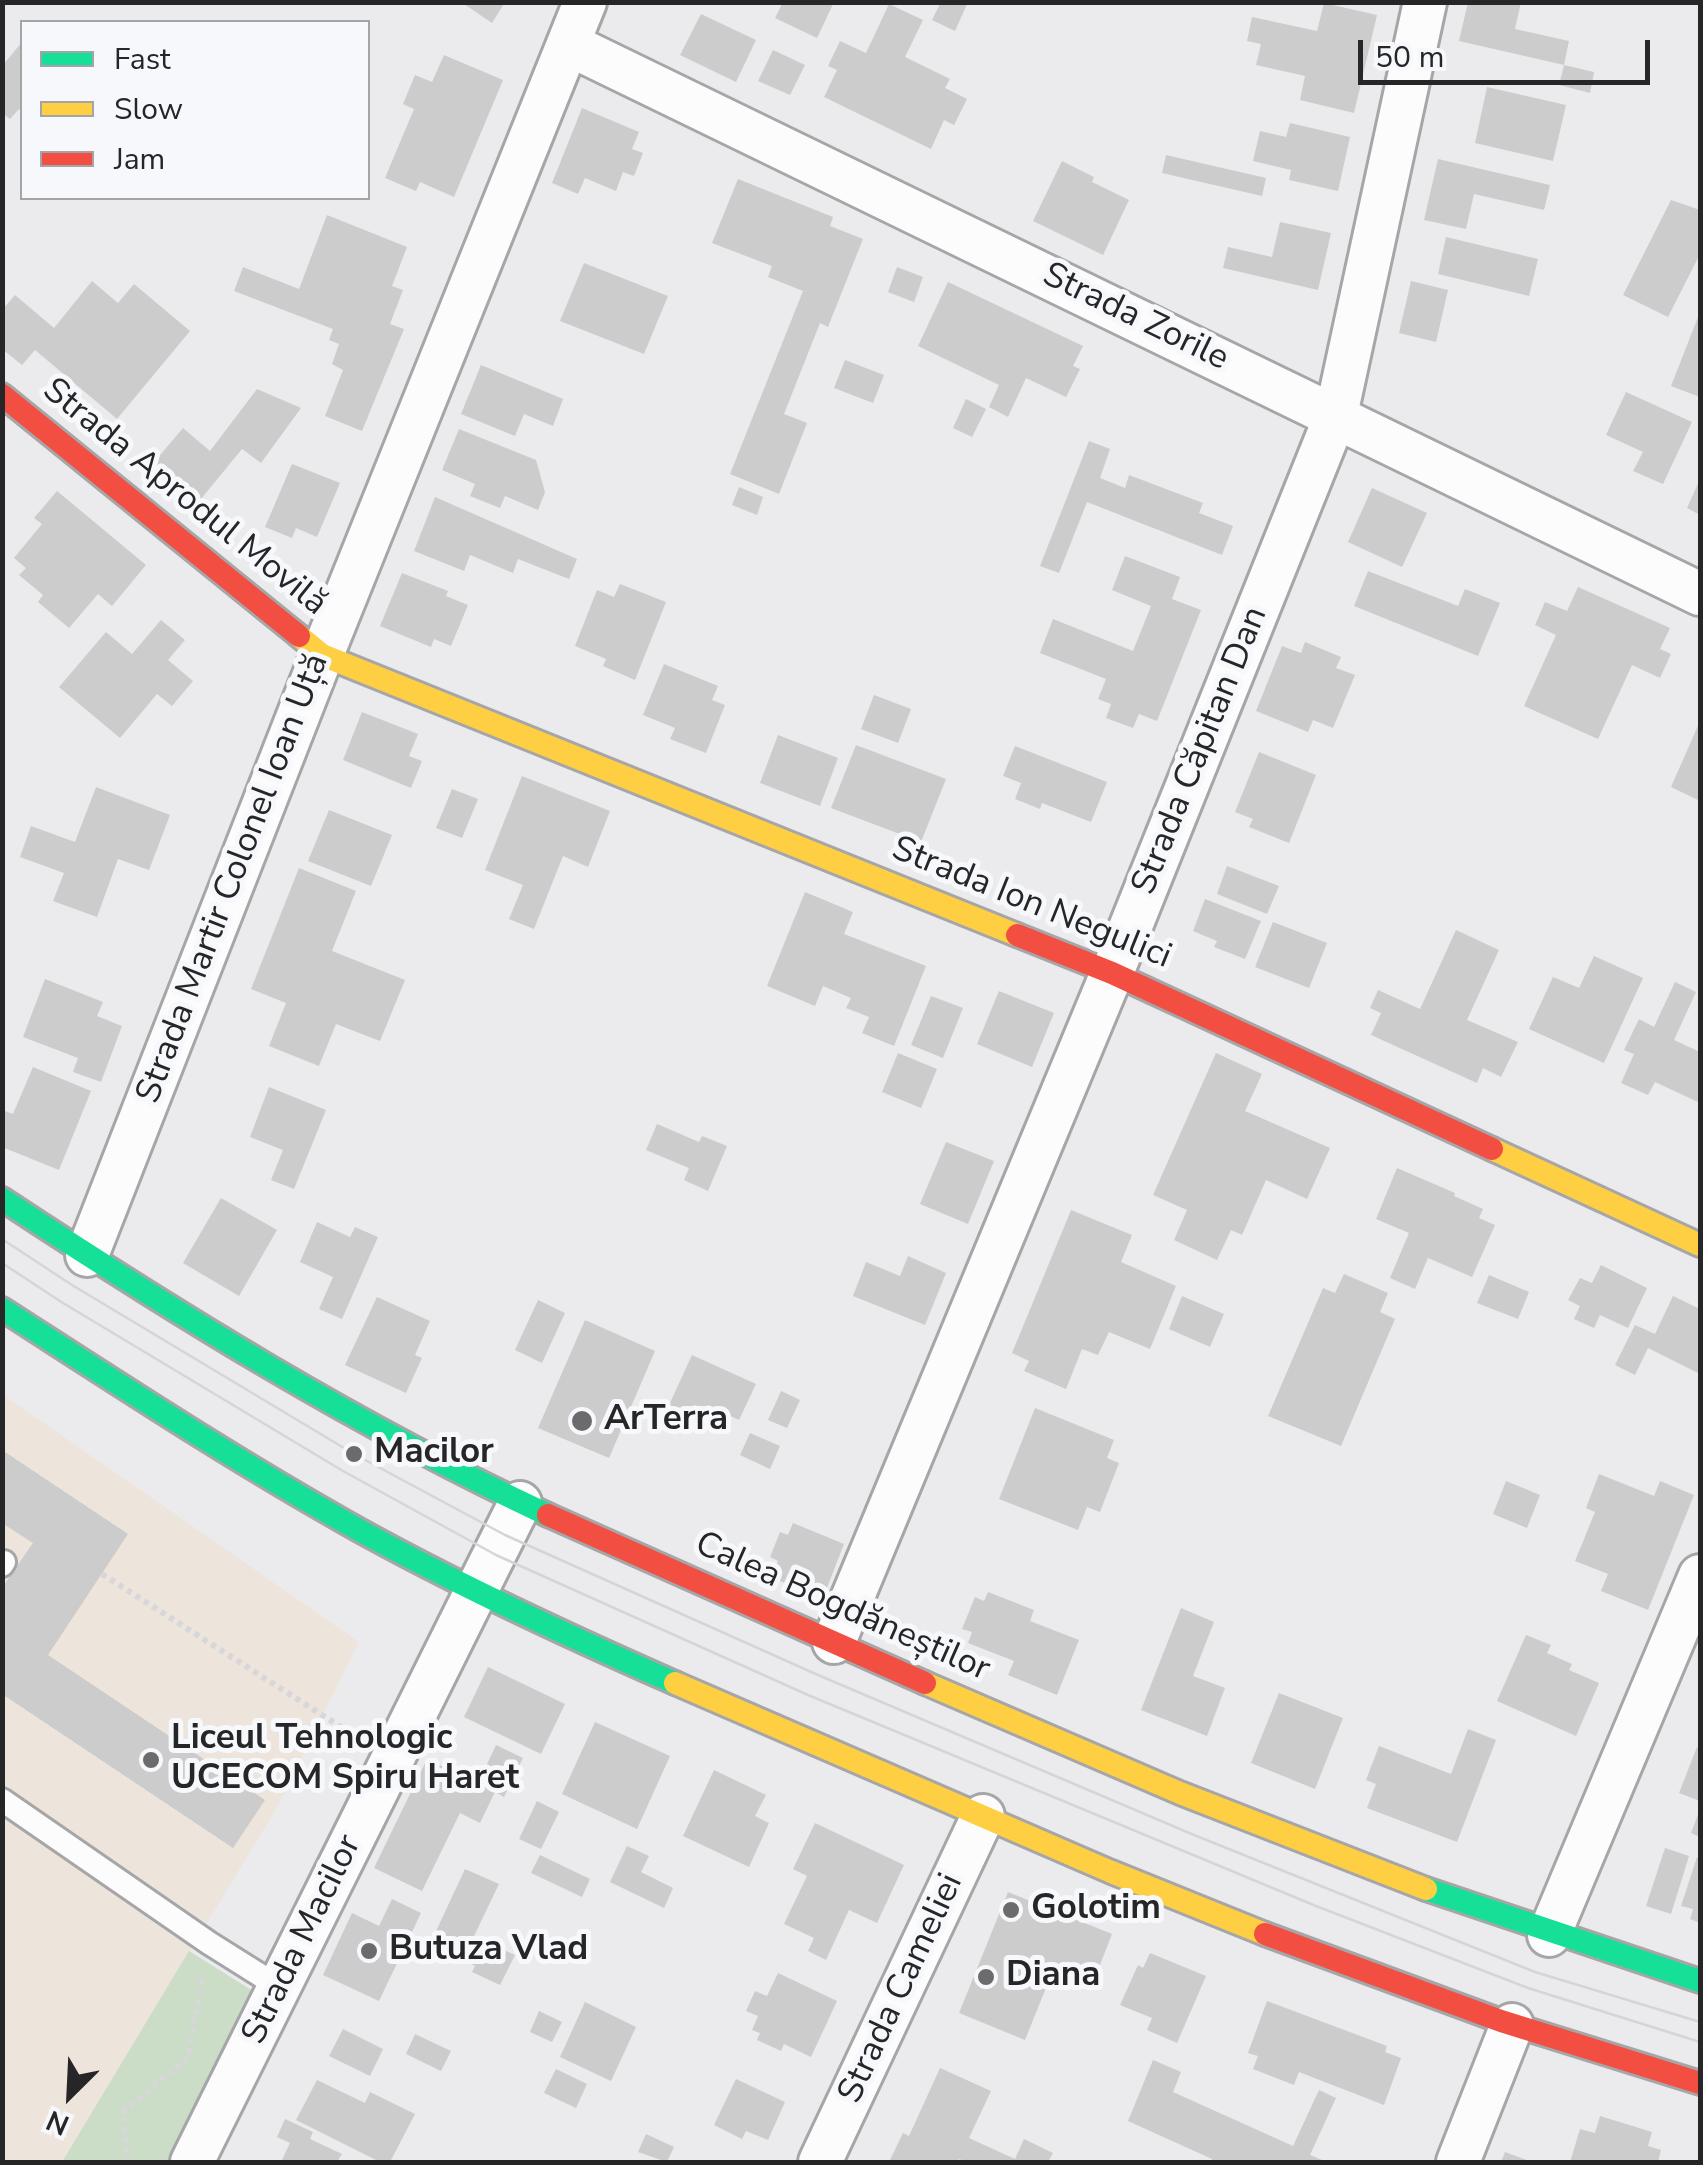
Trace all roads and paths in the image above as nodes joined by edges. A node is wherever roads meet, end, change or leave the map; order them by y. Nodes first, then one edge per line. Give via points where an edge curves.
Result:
1 (585, 2) edge
2 (1425, 2) edge
3 (568, 44) junction
4 (2, 394) edge
5 (1336, 415) junction
6 (1700, 594) edge
7 (322, 655) junction
8 (1112, 973) junction
9 (2, 1200) edge
10 (1700, 1245) edge
11 (87, 1255) junction
12 (2, 1310) edge
13 (520, 1503) junction
14 (102, 1574) dead end
15 (1700, 1576) edge
16 (478, 1592) junction
17 (834, 1642) junction
18 (393, 1758) junction
19 (2, 1800) edge
20 (983, 1816) junction
21 (1549, 1935) junction
22 (209, 1943) junction
23 (1700, 1980) edge
24 (279, 1988) junction
25 (1512, 2025) junction
26 (1700, 2083) edge
27 (128, 2162) edge
28 (192, 2162) edge
29 (820, 2162) edge
30 (1458, 2162) edge

1 - 3 street, Strada Martir Colonel Ioan Uță
2 - 5 street, Strada Căpitan Dan
3 - 5 street, Strada Zorile
3 - 7 street, Strada Martir Colonel Ioan Uță
4 - 7 main road, Strada Aprodul Movilă
5 - 6 street, Strada Zorile
5 - 8 street, Strada Căpitan Dan
7 - 8 main road, Strada Ion Negulici
7 - 11 street, Strada Martir Colonel Ioan Uță
8 - 10 main road, Strada Ion Negulici
8 - 17 street, Strada Căpitan Dan
9 - 11 main road, Calea Bogdăneștilor
11 - 13 main road, Calea Bogdăneștilor via 260,1364
12 - 16 main road via 370,1536
13 - 16 street, Strada Macilor
13 - 17 main road, Calea Bogdăneștilor
14 - 18 path
15 - 21 street
16 - 18 street, Strada Macilor
16 - 20 main road
17 - 21 main road, Calea Bogdăneștilor via 1208,1806
18 - 24 street, Strada Macilor
19 - 22 lane
20 - 25 main road via 1181,1900
20 - 29 street, Strada Cameliei
21 - 23 main road, Calea Bogdăneștilor
22 - 24 lane
22 - 27 path via 188,2058 122,2113
24 - 28 street, Strada Macilor
25 - 26 main road
25 - 30 street

